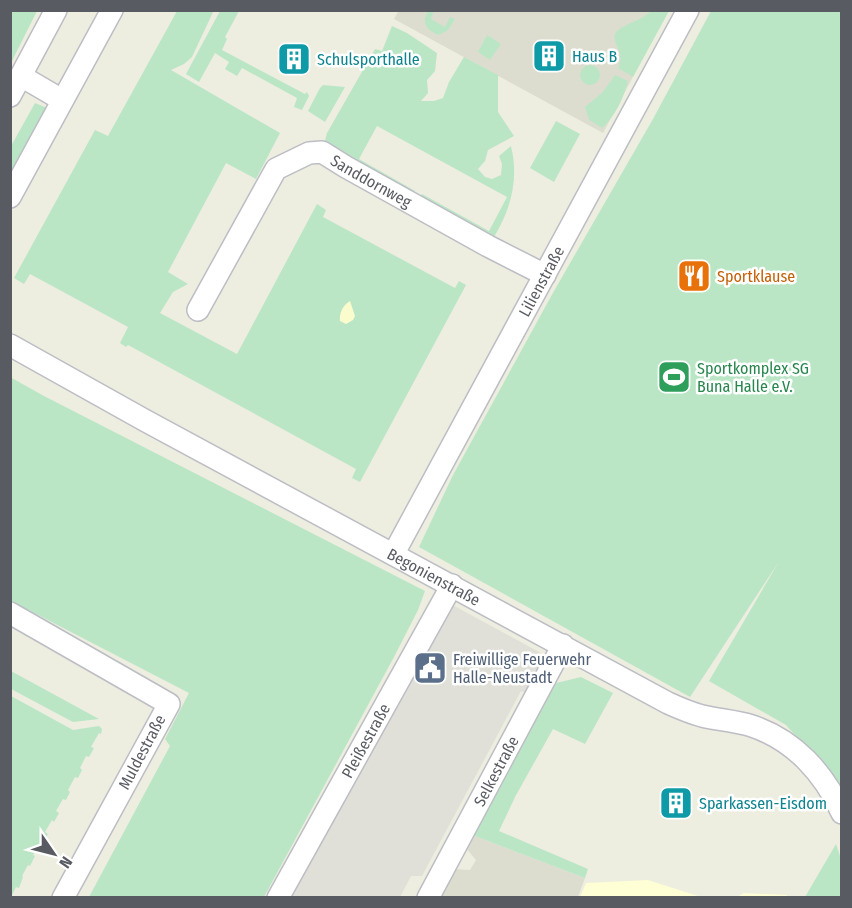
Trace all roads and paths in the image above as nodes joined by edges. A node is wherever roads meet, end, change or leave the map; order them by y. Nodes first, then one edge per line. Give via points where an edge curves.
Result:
1 (56, 10) edge
2 (112, 10) edge
3 (688, 10) edge
4 (21, 76) junction
5 (10, 96) edge
6 (62, 100) junction
7 (10, 197) edge
8 (545, 275) junction
9 (198, 310) dead end
10 (10, 345) edge
11 (394, 554) junction
12 (452, 585) junction
13 (10, 613) edge
14 (563, 645) junction
15 (842, 813) edge
16 (63, 897) edge
17 (278, 897) edge
18 (428, 897) edge

1 - 4 street
2 - 6 street
3 - 8 street, Lilienstraße
4 - 5 street
4 - 6 street
6 - 7 street
8 - 9 street, Sanddornweg via 322,152 309,153 276,170
8 - 11 street, Lilienstraße
10 - 11 street, Begonienstraße
11 - 12 street, Begonienstraße
12 - 14 street, Begonienstraße
12 - 17 street, Pleißestraße
13 - 16 street, Muldestraße via 169,704
14 - 15 street, Begonienstraße via 682,709 754,727 794,748 826,782
14 - 18 street, Selkestraße

